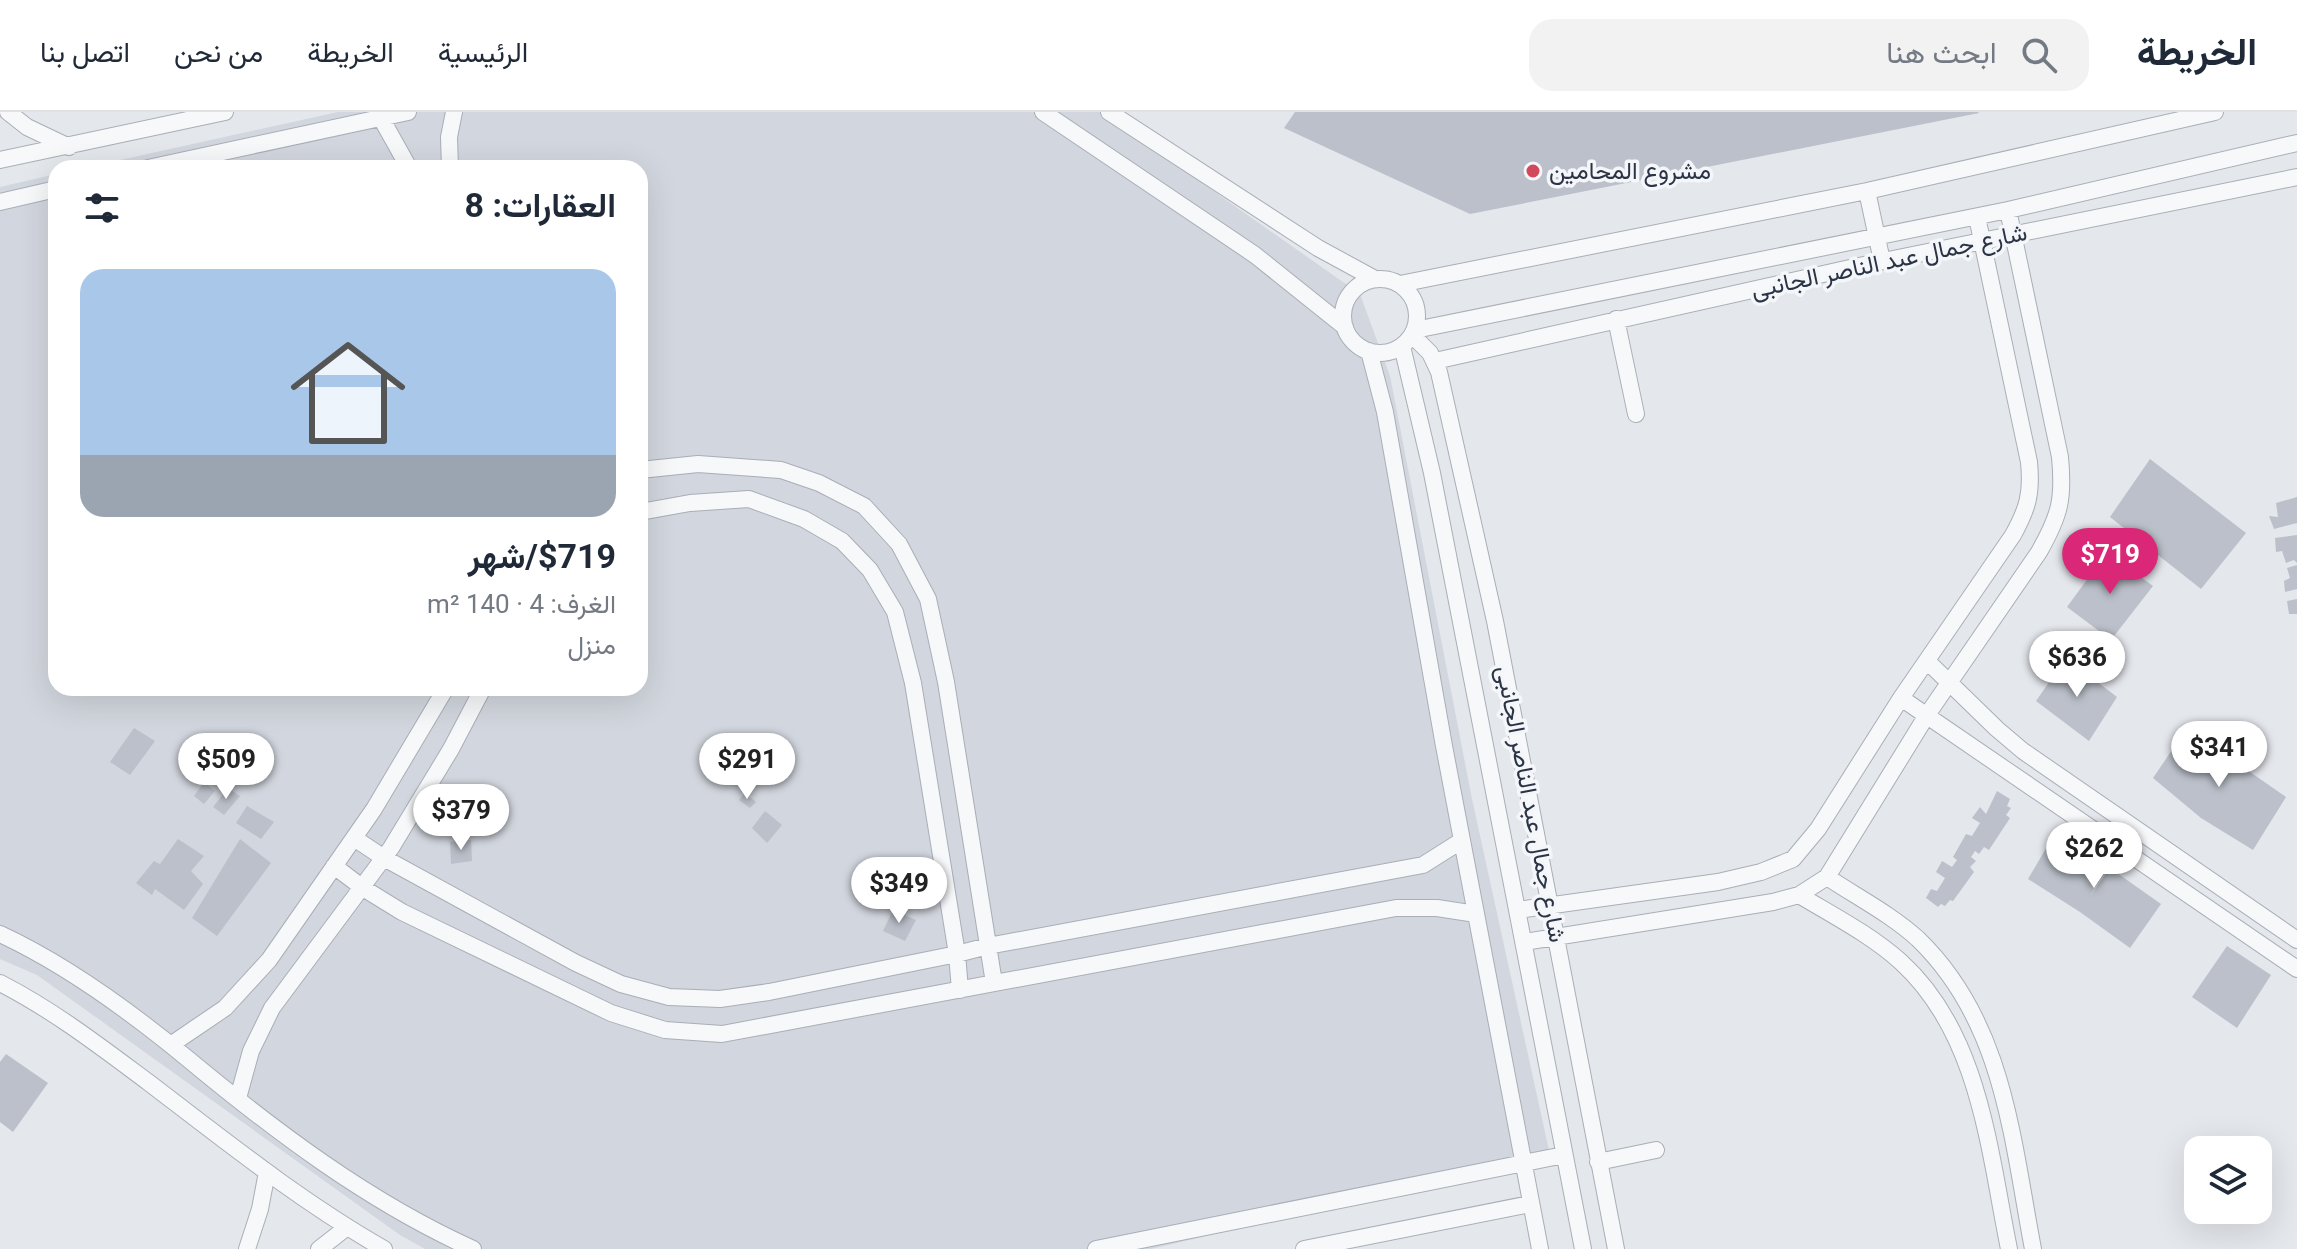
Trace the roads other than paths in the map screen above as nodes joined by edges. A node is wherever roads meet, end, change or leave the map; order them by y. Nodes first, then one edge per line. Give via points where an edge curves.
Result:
1 (8, 112) edge
2 (225, 112) edge
3 (408, 112) edge
4 (454, 112) edge
5 (1043, 112) edge
6 (1109, 112) edge
7 (2215, 112) edge
8 (381, 118) junction
9 (2297, 143) edge
10 (69, 147) junction
11 (0, 160) edge
12 (185, 160) edge
13 (405, 160) edge
14 (450, 160) edge
15 (2297, 177) edge
16 (48, 191) edge
17 (1867, 191) junction
18 (0, 202) edge
19 (2008, 210) junction
20 (1977, 217) junction
21 (2014, 234) junction
22 (1878, 237) junction
23 (1983, 240) junction
24 (1882, 261) junction
25 (1375, 279) junction
26 (1400, 284) junction
27 (1616, 319) junction
28 (1345, 327) junction
29 (1410, 337) junction
30 (1369, 351) junction
31 (1435, 361) junction
32 (1636, 414) dead end
33 (648, 469) edge
34 (648, 511) edge
35 (1927, 661) junction
36 (1948, 683) junction
37 (441, 696) edge
38 (479, 696) edge
39 (1901, 698) junction
40 (1927, 715) junction
41 (354, 838) junction
42 (1461, 841) junction
43 (384, 858) junction
44 (334, 866) junction
45 (1827, 877) junction
46 (363, 888) junction
47 (1799, 895) junction
48 (1552, 907) junction
49 (1518, 910) junction
50 (1476, 914) junction
51 (0, 934) edge
52 (1557, 937) junction
53 (2297, 940) edge
54 (1524, 942) junction
55 (988, 946) junction
56 (957, 954) junction
57 (2297, 969) edge
58 (0, 983) edge
59 (994, 983) junction
60 (960, 990) junction
61 (172, 1044) junction
62 (238, 1098) junction
63 (1656, 1150) dead end
64 (1564, 1155) junction
65 (1598, 1162) junction
66 (1522, 1163) junction
67 (267, 1172) junction
68 (1530, 1204) junction
69 (346, 1228) junction
70 (247, 1249) edge
71 (319, 1249) edge
72 (384, 1249) edge
73 (473, 1249) edge
74 (1096, 1249) edge
75 (1304, 1249) edge
76 (1540, 1249) edge
77 (1583, 1249) edge
78 (1616, 1249) edge
79 (2009, 1249) edge
80 (2033, 1249) edge

1 - 10 street
2 - 10 street
3 - 8 street
4 - 14 street
5 - 28 street via 1255,255
6 - 25 street
7 - 17 street
8 - 12 street
8 - 13 street
9 - 19 street
10 - 11 street
15 - 21 street, شارع جمال عبد الناصر الجانبى
16 - 18 street
17 - 22 street
17 - 26 street
19 - 20 street
19 - 21 street
20 - 22 street
20 - 23 street
21 - 23 street, شارع جمال عبد الناصر الجانبى
21 - 36 street via 2063,490 2055,524 2039,552
22 - 24 street
22 - 29 street
23 - 24 street, شارع جمال عبد الناصر الجانبى
23 - 35 street via 2032,487 2013,535
24 - 27 street, شارع جمال عبد الناصر الجانبى
25 - 26 street
25 - 28 street via 1362,283 1345,302
26 - 29 street via 1416,305
27 - 31 street, شارع جمال عبد الناصر الجانبى
27 - 32 street
28 - 30 street
29 - 30 street via 1381,353
29 - 31 street, شارع جمال عبد الناصر الجانبى
29 - 49 street
30 - 42 street via 1385,412
31 - 48 street, شارع جمال عبد الناصر الجانبى via 1495,621
33 - 55 street via 698,464 781,470 864,506 899,544 928,599
34 - 56 street via 749,499 804,519 842,541 870,570 895,612 913,683
35 - 36 street
35 - 39 street
36 - 40 street
36 - 53 street via 2023,751
37 - 41 street
38 - 43 street
39 - 40 street
39 - 48 street via 1818,829 1793,859 1718,882
40 - 45 street
40 - 57 street
41 - 43 street
41 - 44 street
42 - 50 street
42 - 55 street via 1423,865
43 - 46 street
43 - 56 street via 576,963 621,984 669,997 744,996
44 - 46 street
44 - 61 street via 241,993
45 - 47 street
45 - 80 street via 1918,940 1975,1017 2004,1090
46 - 60 street via 611,1013 665,1030 722,1034
46 - 62 street via 272,1008 251,1051
47 - 52 street
47 - 79 street via 1903,963 1949,1023 1976,1093
48 - 49 street
48 - 52 street, شارع جمال عبد الناصر الجانبى
49 - 54 street
50 - 59 street via 1396,908
50 - 66 street
51 - 61 street
52 - 54 street
52 - 65 street, شارع جمال عبد الناصر الجانبى
54 - 64 street
55 - 56 street
55 - 59 street
56 - 60 street
58 - 67 street via 82,1034
59 - 60 street
61 - 62 street
62 - 73 street via 377,1200
63 - 65 street
64 - 66 street
64 - 77 street
65 - 78 street, شارع جمال عبد الناصر الجانبى
66 - 68 street
66 - 74 street
67 - 69 street
67 - 70 street
68 - 75 street
68 - 76 street
69 - 71 street
69 - 72 street

